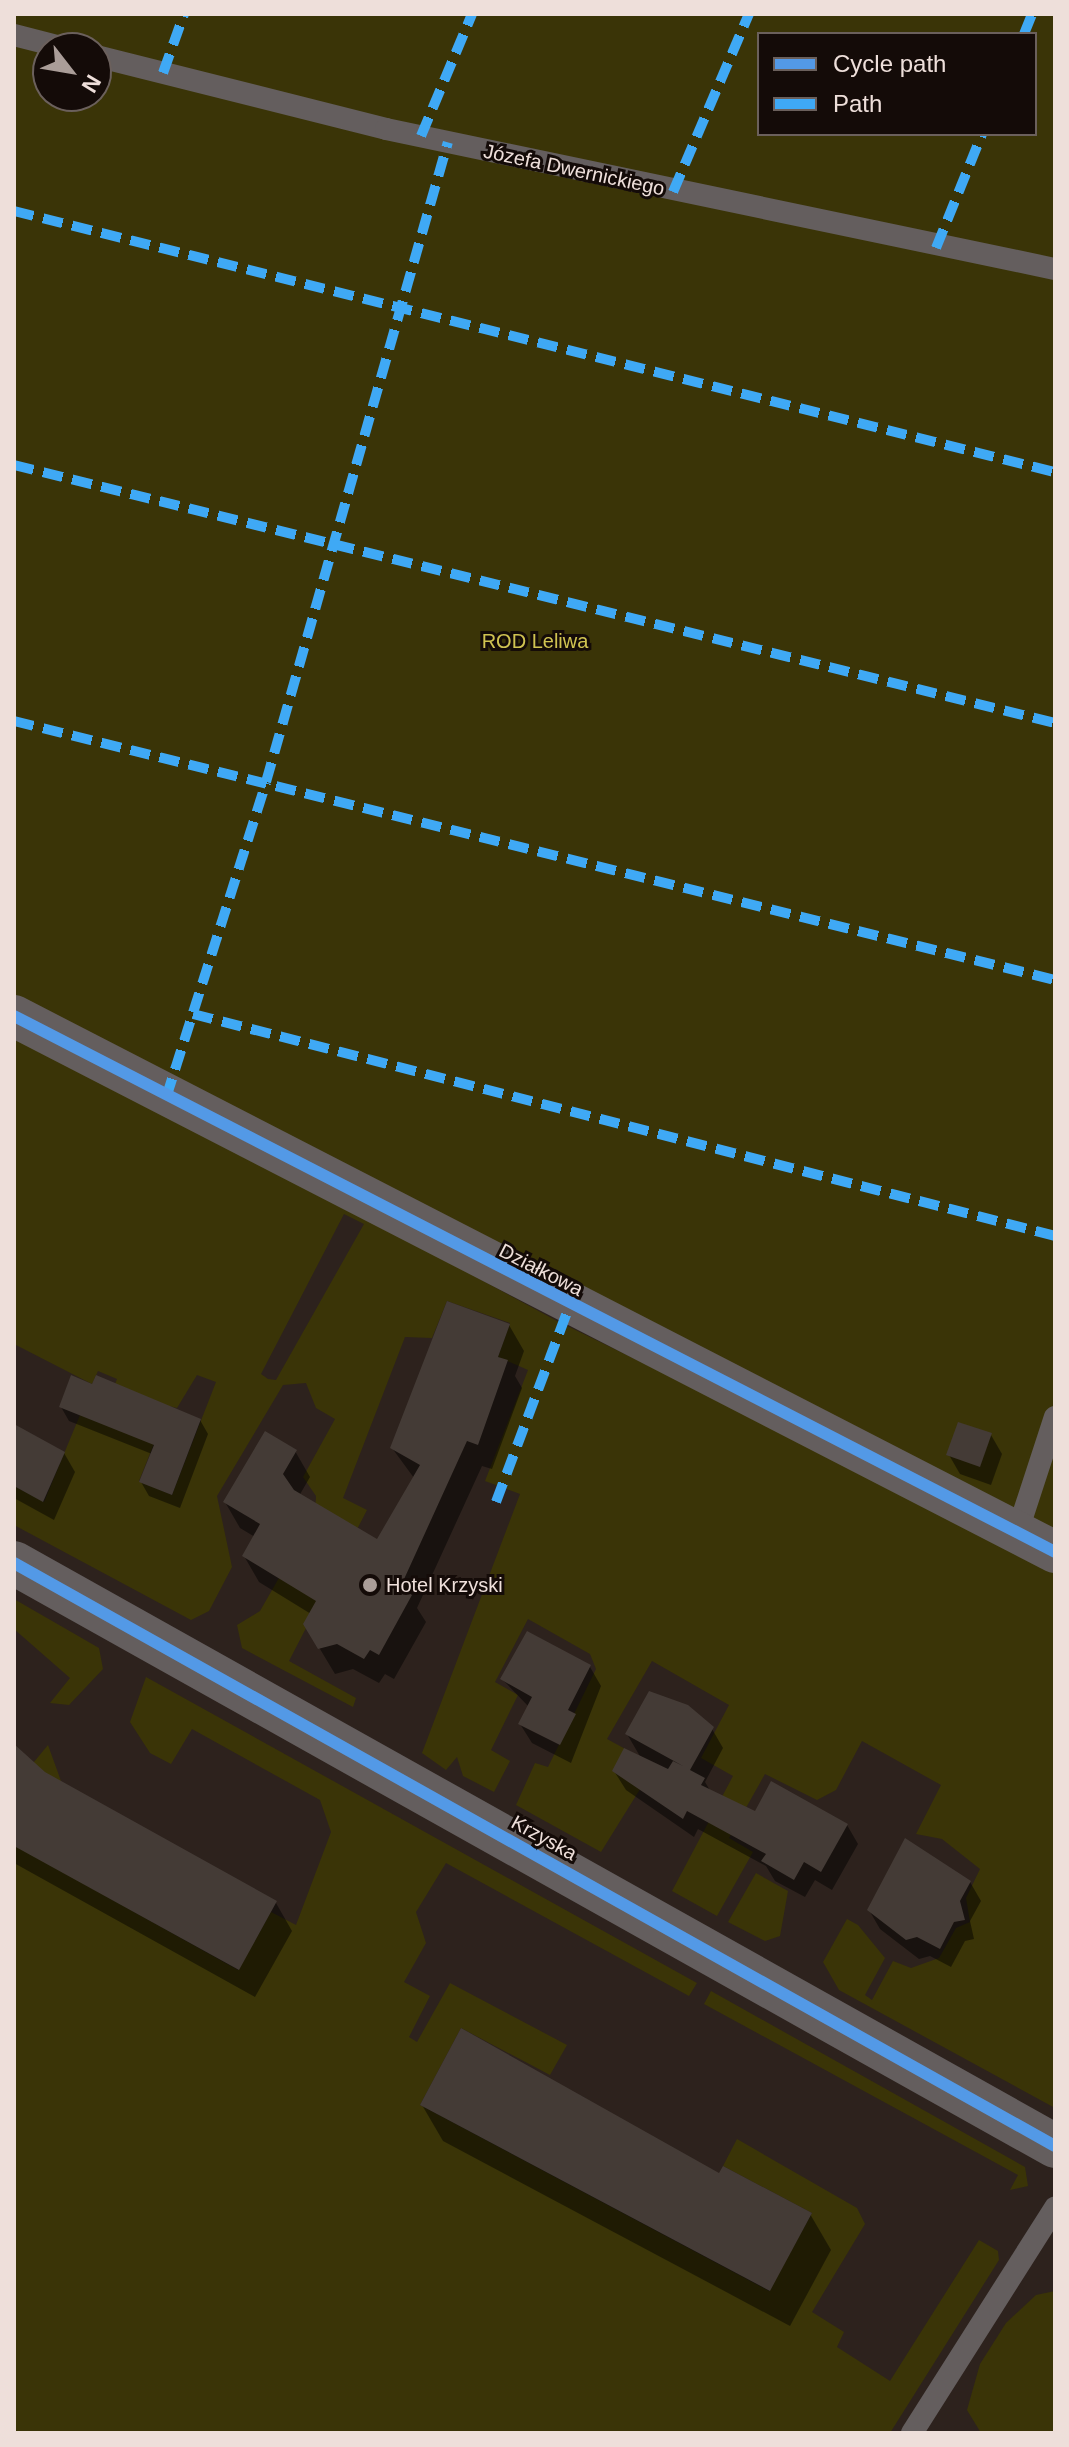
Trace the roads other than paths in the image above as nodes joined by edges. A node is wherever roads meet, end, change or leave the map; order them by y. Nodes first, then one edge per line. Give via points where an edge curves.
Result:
1 (112, 60) edge
2 (1055, 269) edge
3 (14, 1016) edge
4 (1055, 1417) edge
5 (1017, 1533) junction
6 (1055, 1552) edge
7 (14, 1563) edge
8 (1055, 2146) edge
9 (1055, 2208) edge
10 (912, 2433) edge

1 - 2 lane, Józefa Dwernickiego via 386,129
3 - 5 street, Działkowa
4 - 5 lane
5 - 6 street, Działkowa
7 - 8 street, Krzyska
9 - 10 lane

